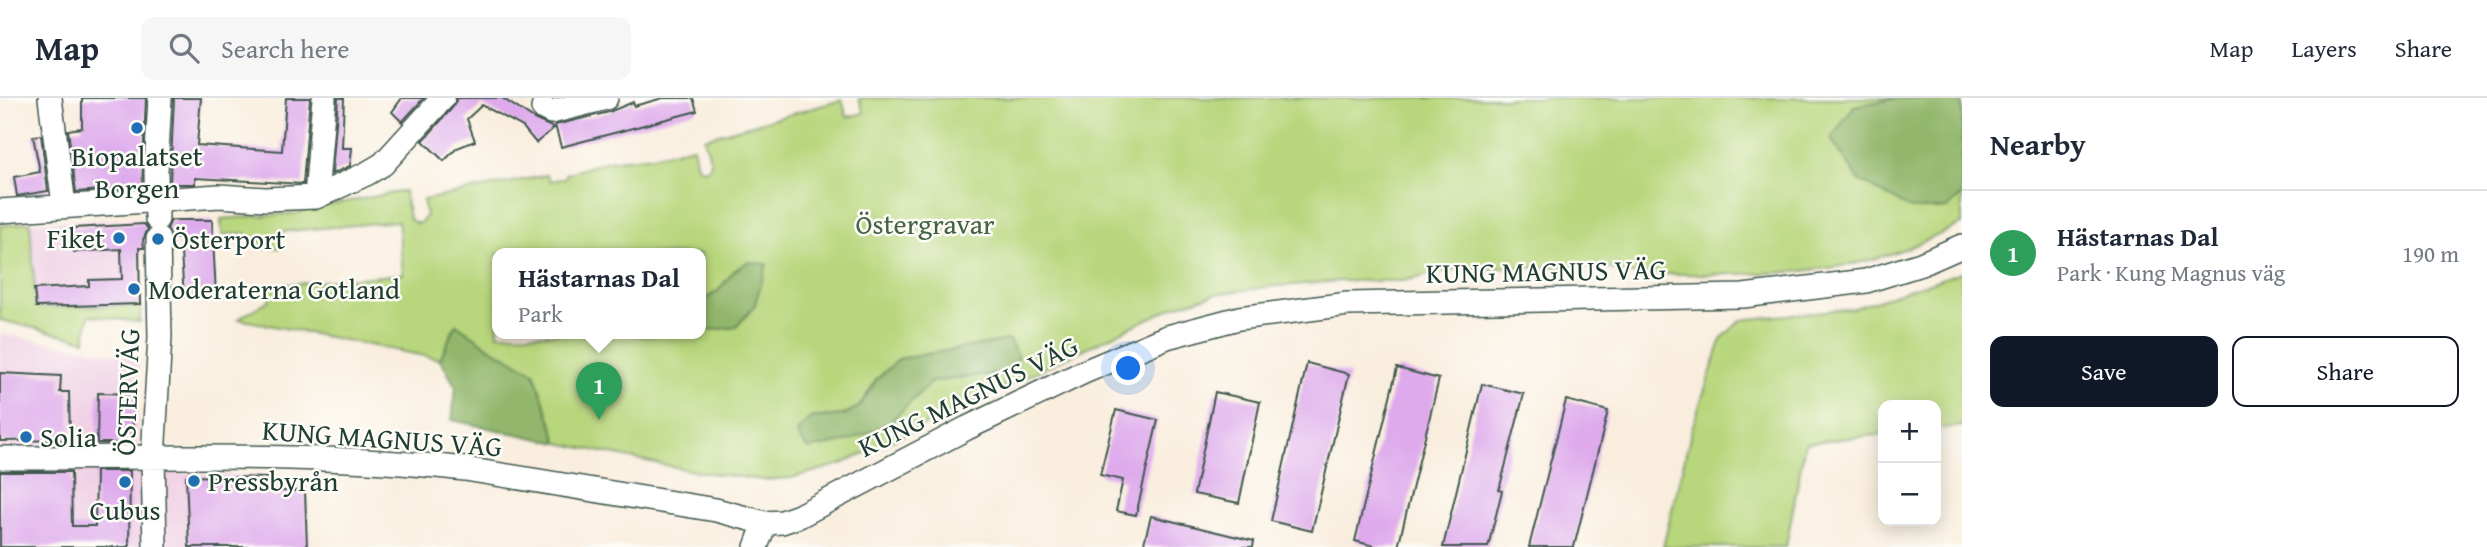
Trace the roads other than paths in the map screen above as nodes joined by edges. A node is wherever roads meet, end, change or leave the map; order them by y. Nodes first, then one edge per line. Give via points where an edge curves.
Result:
1 (50, 98) edge
2 (160, 98) edge
3 (324, 98) edge
4 (443, 98) edge
5 (606, 98) edge
6 (543, 108) dead end
7 (316, 197) junction
8 (64, 205) junction
9 (0, 211) edge
10 (157, 220) junction
11 (1962, 246) edge
12 (0, 458) edge
13 (153, 458) junction
14 (765, 523) junction
15 (155, 547) edge
16 (756, 547) edge

1 - 8 street
2 - 10 street, ÖSTERVÄG
3 - 7 street
4 - 7 street via 383,164
5 - 6 street via 551,112
7 - 10 street via 219,196
8 - 9 street
8 - 10 street
10 - 13 street, ÖSTERVÄG via 160,337
11 - 14 street, KUNG MAGNUS VÄG via 1866,281 1743,296 1348,304 1239,318 1167,337 1084,372 799,516
12 - 13 street, KUNG MAGNUS VÄG
13 - 14 street, KUNG MAGNUS VÄG via 336,458 465,469 716,510
13 - 15 street, ÖSTERVÄG
14 - 16 street

